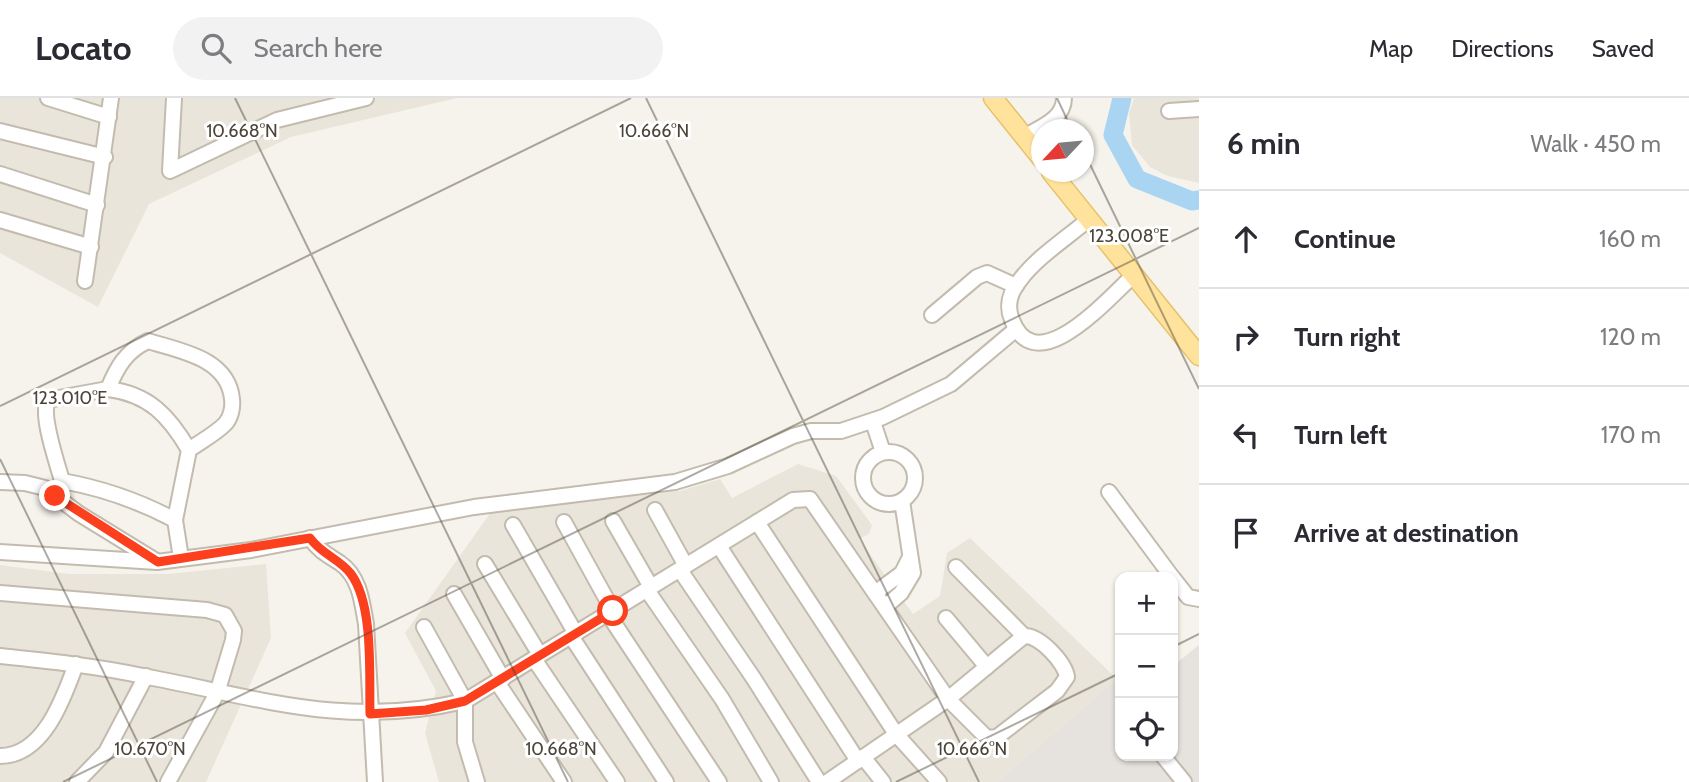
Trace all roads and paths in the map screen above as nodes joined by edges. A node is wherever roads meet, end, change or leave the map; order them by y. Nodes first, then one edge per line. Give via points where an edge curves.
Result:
1 (48, 98) edge
2 (111, 98) edge
3 (174, 98) edge
4 (366, 98) edge
5 (993, 98) edge
6 (1064, 98) edge
7 (1199, 110) edge
8 (1169, 111) dead end
9 (109, 117) junction
10 (0, 131) edge
11 (1024, 137) junction
12 (1031, 146) edge
13 (105, 157) junction
14 (0, 174) edge
15 (1059, 182) edge
16 (97, 205) junction
17 (1089, 219) junction
18 (0, 220) edge
19 (91, 247) junction
20 (1134, 275) junction
21 (85, 281) dead end
22 (1016, 286) junction
23 (932, 315) dead end
24 (1016, 330) junction
25 (1199, 356) edge
26 (108, 389) junction
27 (873, 422) junction
28 (189, 450) junction
29 (883, 452) junction
30 (62, 481) junction
31 (0, 482) edge
32 (1109, 492) dead end
33 (55, 496) junction
34 (902, 501) junction
35 (655, 510) dead end
36 (175, 520) junction
37 (613, 521) dead end
38 (564, 522) dead end
39 (757, 522) junction
40 (513, 525) dead end
41 (310, 538) junction
42 (719, 546) junction
43 (0, 552) edge
44 (911, 557) junction
45 (181, 558) junction
46 (158, 562) junction
47 (485, 564) dead end
48 (956, 567) dead end
49 (683, 568) junction
50 (1168, 572) edge
51 (1178, 585) edge
52 (649, 589) junction
53 (0, 593) edge
54 (875, 593) junction
55 (454, 594) dead end
56 (1199, 599) edge
57 (885, 607) junction
58 (610, 612) junction
59 (946, 618) dead end
60 (424, 627) dead end
61 (573, 635) junction
62 (1024, 636) junction
63 (0, 656) edge
64 (537, 657) junction
65 (76, 664) junction
66 (987, 667) junction
67 (146, 676) junction
68 (500, 680) junction
69 (217, 693) junction
70 (948, 699) junction
71 (465, 701) junction
72 (370, 714) junction
73 (896, 734) junction
74 (0, 756) edge
75 (860, 759) junction
76 (1167, 761) edge
77 (77, 782) edge
78 (168, 782) edge
79 (375, 782) edge
80 (477, 782) edge
81 (564, 782) edge
82 (617, 782) edge
83 (666, 782) edge
84 (719, 782) edge
85 (771, 782) edge
86 (819, 782) edge
87 (827, 782) edge
88 (883, 782) edge
89 (939, 782) edge
90 (1184, 782) edge

1 - 9 street
2 - 9 street
3 - 4 street via 170,171 277,120
5 - 11 main road
6 - 11 street via 1058,116
7 - 8 street
9 - 13 street
10 - 13 street
11 - 12 main road
13 - 16 street
14 - 16 street
15 - 17 main road
16 - 19 street
17 - 20 main road
17 - 22 street
18 - 19 street
19 - 21 street
20 - 24 street via 1063,337 1048,343 1031,342
20 - 25 main road
22 - 23 street via 987,273
22 - 24 street via 1009,302
24 - 27 street via 951,384
26 - 28 street via 149,400 171,420
26 - 28 street via 124,357 148,341 198,356 219,370 229,386 231,414 226,424
26 - 30 street via 55,397 45,406
27 - 29 street
27 - 41 street via 793,436 728,466 675,482 474,507
28 - 36 street
29 - 34 street via 903,456 914,469 915,483
29 - 34 street via 864,468 865,489 877,502
30 - 33 street
30 - 36 street via 145,504
31 - 33 street via 26,483
32 - 50 street
33 - 46 street
34 - 44 street
35 - 49 street
36 - 45 street
37 - 52 street
38 - 58 street
39 - 42 street
39 - 54 street via 793,500 810,499
39 - 73 street
40 - 61 street
41 - 45 street
41 - 72 street via 342,565 357,586 366,624
42 - 49 street
42 - 75 street
43 - 46 street
44 - 54 street via 902,573
44 - 57 street via 909,583
45 - 46 street
47 - 64 street
48 - 62 street
49 - 52 street
49 - 86 street
51 - 56 street via 1188,597
52 - 58 street
52 - 85 street
53 - 69 street via 220,611 233,631
54 - 57 street
55 - 68 street
57 - 70 street
58 - 61 street
58 - 84 street
59 - 66 street
60 - 71 street
61 - 64 street
61 - 83 street
62 - 66 street
62 - 70 street via 1037,639 1066,670 1067,677 1057,691 993,738 984,736
63 - 65 street
64 - 68 street
64 - 82 street
65 - 67 street
65 - 74 street via 53,718 39,735 9,756
66 - 70 street
67 - 69 street
67 - 77 street via 106,752
68 - 71 street
68 - 81 street
69 - 72 street via 316,711
69 - 78 street
70 - 73 street
71 - 72 street via 416,712
71 - 80 street via 465,742
72 - 79 street
73 - 75 street
73 - 89 street
75 - 87 street
75 - 88 street
76 - 90 street

